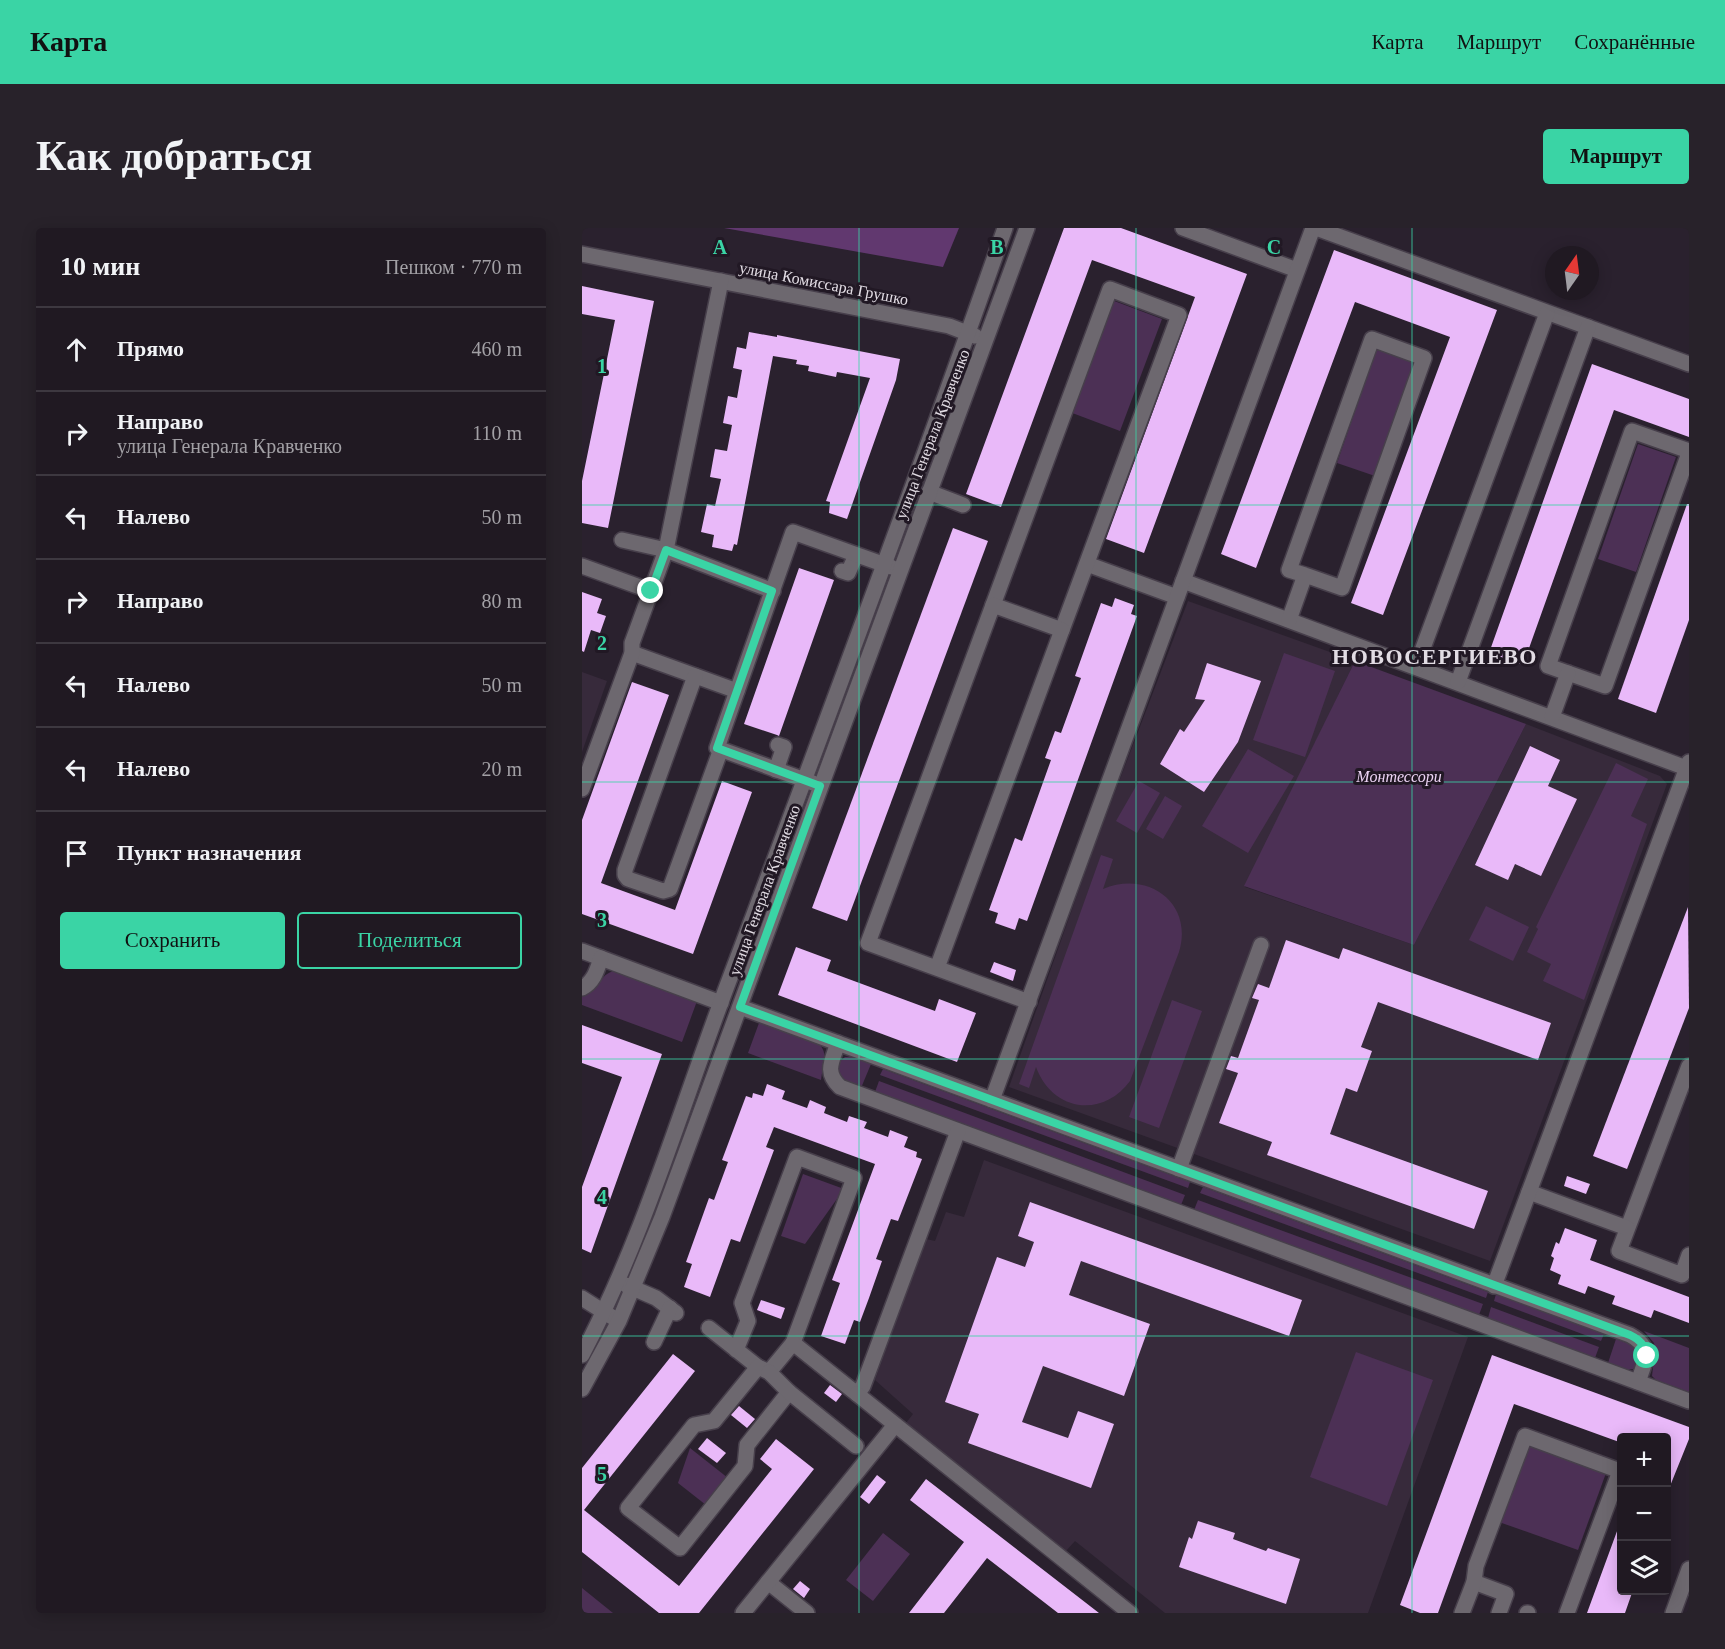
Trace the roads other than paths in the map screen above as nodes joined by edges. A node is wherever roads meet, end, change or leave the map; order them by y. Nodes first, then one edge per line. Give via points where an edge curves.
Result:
1 (1005, 228) edge
2 (1027, 228) edge
3 (1183, 228) edge
4 (1314, 228) edge
5 (582, 254) edge
6 (1297, 270) junction
7 (721, 281) junction
8 (1547, 313) junction
9 (1588, 327) junction
10 (968, 333) junction
11 (986, 340) junction
12 (1689, 364) edge
13 (1689, 452) edge
14 (929, 492) junction
15 (963, 505) dead end
16 (622, 540) dead end
17 (666, 550) junction
18 (856, 555) junction
19 (1086, 564) junction
20 (884, 565) junction
21 (582, 566) edge
22 (900, 570) junction
23 (842, 571) dead end
24 (1305, 575) junction
25 (1183, 581) junction
26 (651, 591) junction
27 (772, 591) junction
28 (1177, 597) junction
29 (993, 605) junction
30 (1289, 620) junction
31 (1062, 630) junction
32 (632, 653) junction
33 (1416, 667) junction
34 (1568, 673) junction
35 (695, 676) junction
36 (1458, 682) junction
37 (737, 691) junction
38 (1552, 717) junction
39 (778, 745) dead end
40 (721, 749) junction
41 (1688, 766) edge
42 (776, 770) junction
43 (805, 780) junction
44 (820, 786) junction
45 (582, 789) edge
46 (1261, 945) dead end
47 (582, 951) edge
48 (601, 958) junction
49 (937, 968) junction
50 (582, 988) edge
51 (721, 1002) junction
52 (1029, 1002) junction
53 (740, 1007) junction
54 (838, 1043) junction
55 (1689, 1066) edge
56 (992, 1100) junction
57 (958, 1131) junction
58 (1179, 1169) junction
59 (1529, 1192) junction
60 (1628, 1228) junction
61 (1689, 1255) edge
62 (618, 1281) junction
63 (1494, 1286) junction
64 (634, 1288) junction
65 (582, 1298) edge
66 (604, 1313) junction
67 (620, 1321) junction
68 (709, 1328) dead end
69 (654, 1341) dead end
70 (793, 1343) junction
71 (736, 1350) junction
72 (582, 1355) edge
73 (763, 1370) junction
74 (1638, 1382) junction
75 (582, 1389) edge
76 (789, 1392) junction
77 (857, 1394) junction
78 (1689, 1401) edge
79 (895, 1425) junction
80 (856, 1446) dead end
81 (1689, 1569) edge
82 (768, 1582) junction
83 (1474, 1582) junction
84 (743, 1613) edge
85 (807, 1613) edge
86 (1130, 1613) edge
87 (1462, 1613) edge
88 (1499, 1613) edge
89 (1567, 1613) edge
90 (1673, 1613) edge

1 - 10 street, улица Генерала Кравченко
2 - 11 street, улица Генерала Кравченко
3 - 6 street
4 - 6 street
4 - 8 street
5 - 7 street, улица Комиссара Грушко
6 - 25 street
7 - 10 street, улица Комиссара Грушко
7 - 17 street
8 - 9 street
8 - 33 street
9 - 12 street
9 - 36 street
10 - 11 street, улица Комиссара Грушко
10 - 20 street, улица Генерала Кравченко
11 - 14 street, улица Генерала Кравченко
13 - 34 street via 1605,686
13 - 34 street via 1632,431 1548,666
14 - 15 street
14 - 22 street, улица Генерала Кравченко
16 - 17 street
17 - 26 street
17 - 27 street
18 - 20 street
18 - 23 street via 848,573
18 - 27 street via 794,532
19 - 28 street
19 - 29 street via 1179,315 1110,289
19 - 31 street
20 - 22 street
20 - 43 street, улица Генерала Кравченко
21 - 26 street
22 - 44 street, улица Генерала Кравченко
24 - 24 street via 1289,570 1372,339 1424,358 1342,588
24 - 30 street
25 - 28 street
25 - 30 street
26 - 32 street
27 - 37 street
28 - 52 street
29 - 31 street
29 - 49 street via 868,943
30 - 33 street
31 - 49 street
32 - 35 street
32 - 45 street
33 - 36 street
34 - 38 street
35 - 37 street
35 - 40 street via 625,870 628,879 663,891 670,889
36 - 38 street
37 - 40 street via 717,748
38 - 41 street
39 - 42 street via 784,747
40 - 42 street
41 - 59 street
42 - 43 street
43 - 44 street
43 - 51 street, улица Генерала Кравченко
44 - 53 street, улица Генерала Кравченко
46 - 58 street
47 - 48 street
48 - 50 street via 588,986
48 - 51 street
49 - 52 street
51 - 62 street, улица Генерала Кравченко
52 - 56 street
53 - 54 street
53 - 64 street, улица Генерала Кравченко
54 - 56 street
54 - 57 street via 830,1069 832,1080 840,1087
55 - 60 street
56 - 58 street
57 - 74 street
57 - 77 street via 868,1377
58 - 63 street
59 - 60 street
59 - 63 street
60 - 61 street via 1619,1251 1682,1275
62 - 64 street
62 - 66 street, улица Генерала Кравченко
63 - 74 street via 1640,1340 1647,1356
64 - 67 street, улица Генерала Кравченко
64 - 69 street via 673,1311
65 - 66 street
66 - 67 street
66 - 72 street, улица Генерала Кравченко
67 - 75 street, улица Генерала Кравченко
68 - 71 street
70 - 71 street via 854,1178 797,1157 742,1303 748,1322
70 - 73 street
70 - 77 street
71 - 73 street
73 - 76 street
73 - 76 street via 714,1421 694,1425 628,1508 680,1548 745,1466 747,1445
74 - 78 street
76 - 80 street
77 - 79 street
79 - 82 street
79 - 86 street
81 - 90 street
82 - 84 street
82 - 85 street
83 - 87 street
83 - 88 street via 1506,1594
83 - 89 street via 1476,1566 1525,1436 1620,1471

